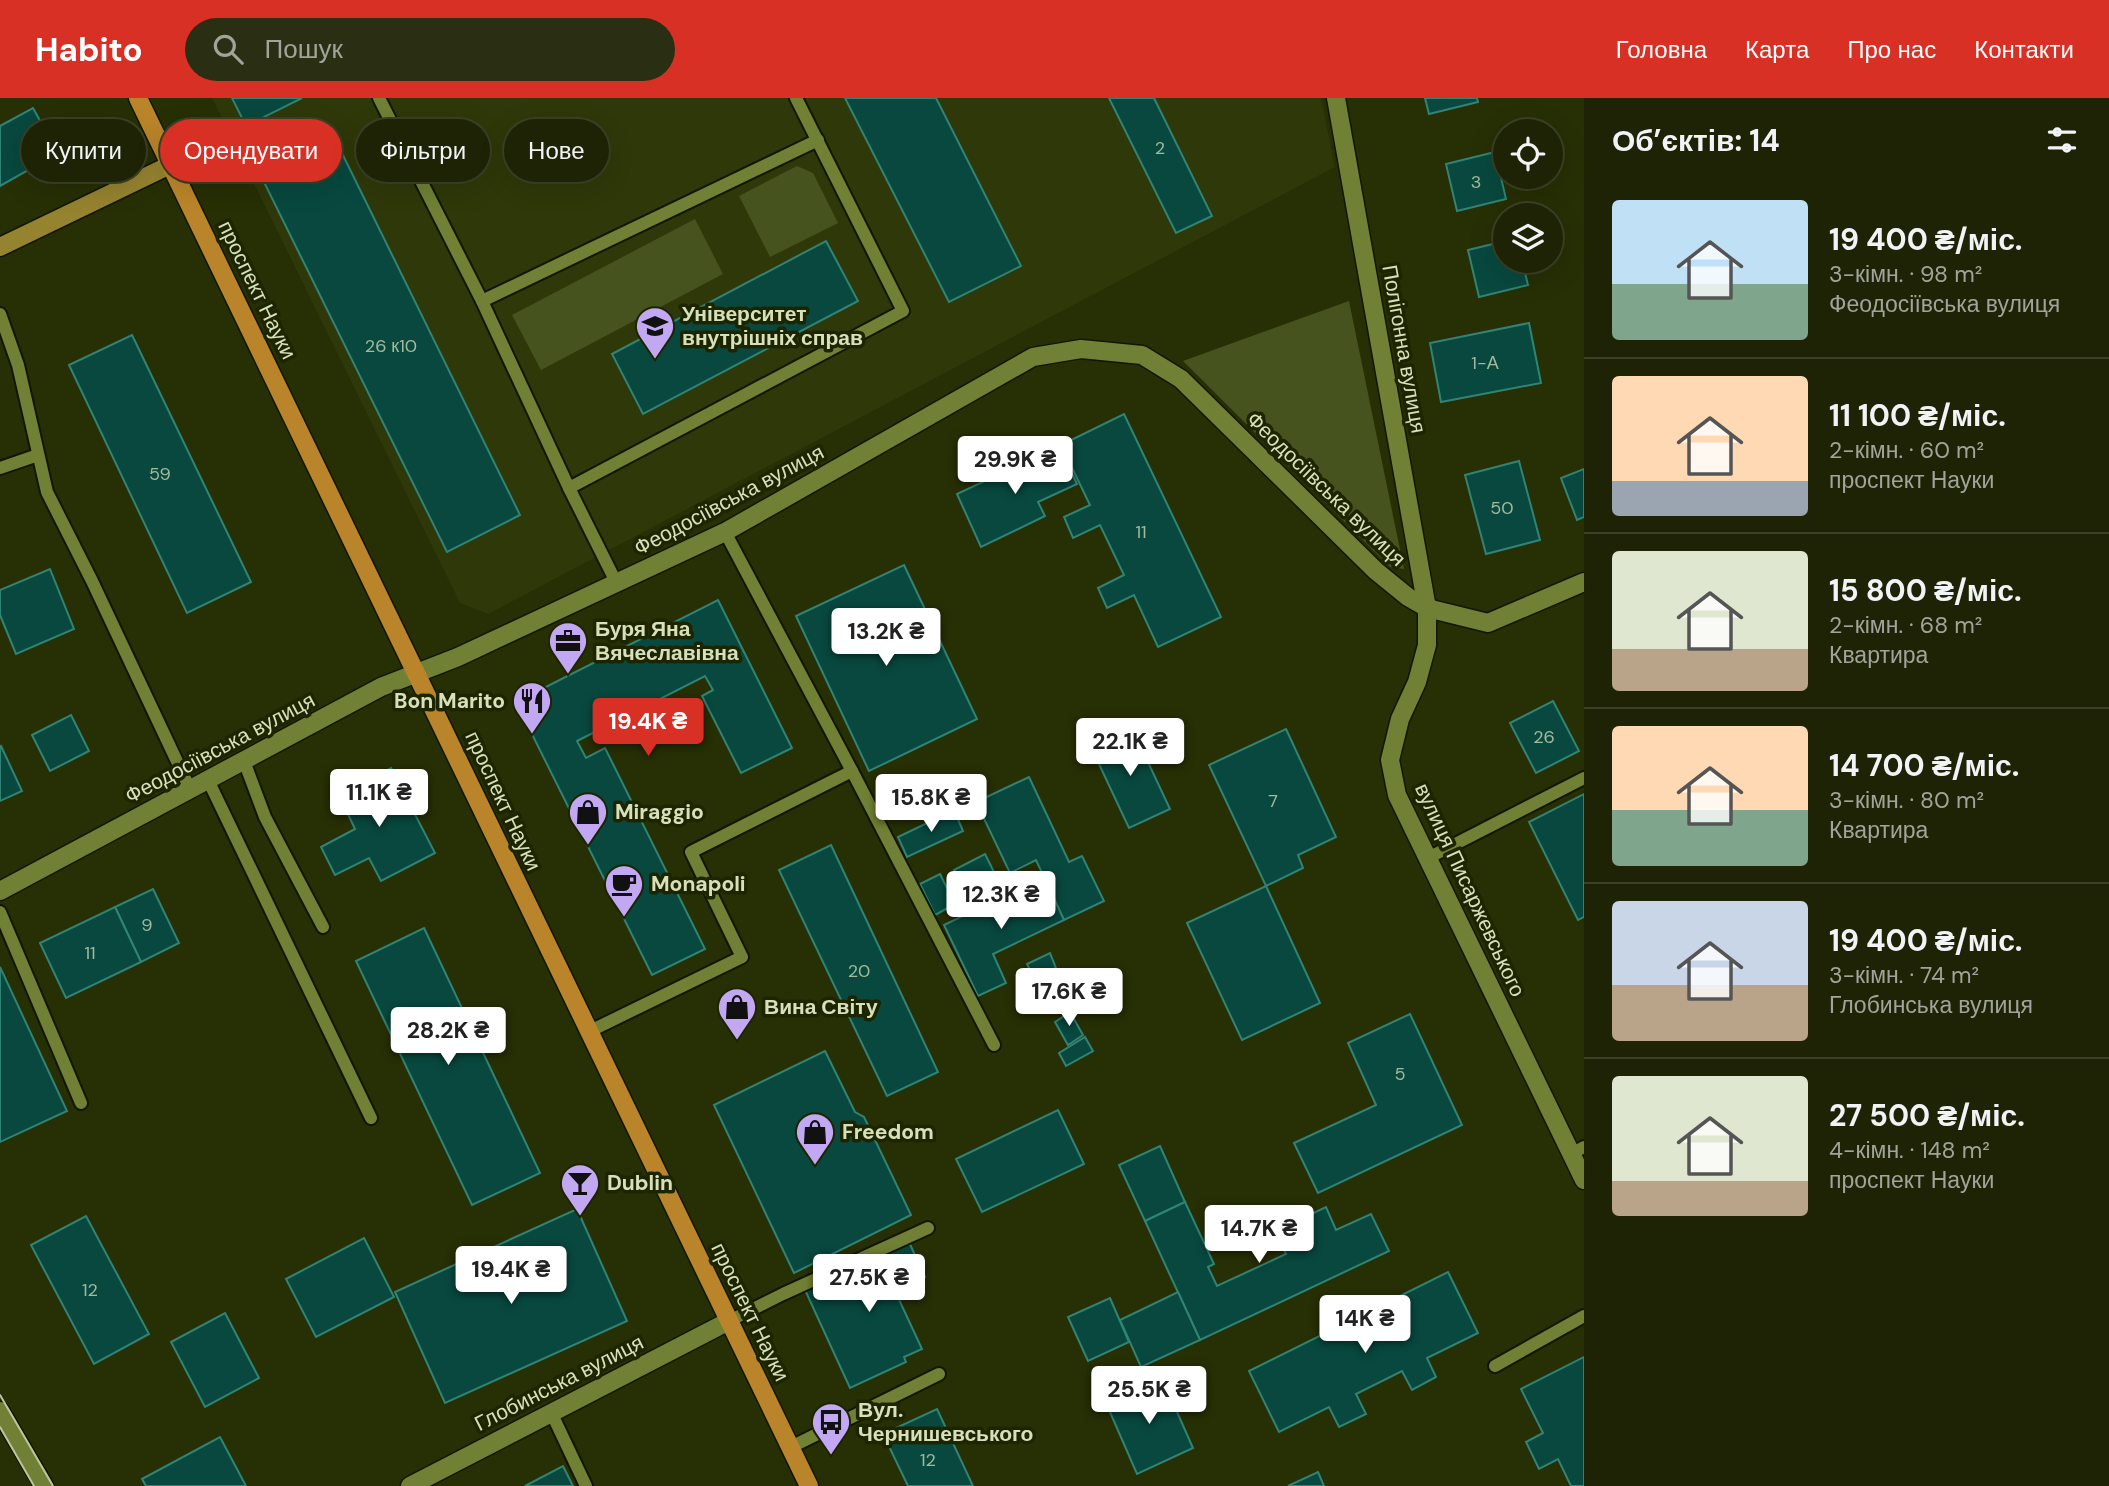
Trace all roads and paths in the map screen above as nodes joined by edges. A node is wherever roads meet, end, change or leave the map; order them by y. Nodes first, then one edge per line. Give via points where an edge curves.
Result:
1 (138, 98) edge
2 (379, 98) edge
3 (796, 98) edge
4 (1336, 98) edge
5 (818, 140) junction
6 (160, 144) edge
7 (160, 170) edge
8 (178, 182) edge
9 (0, 247) edge
10 (482, 301) junction
11 (0, 314) edge
12 (38, 455) junction
13 (0, 468) edge
14 (569, 488) junction
15 (725, 532) junction
16 (1584, 582) edge
17 (617, 584) junction
18 (1427, 608) junction
19 (417, 673) junction
20 (244, 761) junction
21 (852, 771) junction
22 (1584, 778) edge
23 (208, 780) junction
24 (190, 789) junction
25 (1428, 858) junction
26 (0, 891) edge
27 (0, 912) edge
28 (323, 927) dead end
29 (588, 1032) junction
30 (994, 1045) dead end
31 (81, 1103) dead end
32 (371, 1118) dead end
33 (1578, 1151) edge
34 (1584, 1180) edge
35 (928, 1228) dead end
36 (1584, 1315) edge
37 (729, 1321) junction
38 (1495, 1366) dead end
39 (939, 1374) dead end
40 (0, 1411) edge
41 (551, 1412) junction
42 (791, 1447) junction
43 (44, 1486) edge
44 (410, 1486) edge
45 (586, 1486) edge
46 (810, 1486) edge

1 - 6 main road, проспект Науки
2 - 10 lane
3 - 5 lane
4 - 18 street, Полігонна вулиця
5 - 10 lane
5 - 14 lane via 904,311
7 - 9 main road
8 - 19 main road, проспект Науки
10 - 14 lane
11 - 12 lane via 18,365
12 - 13 lane
12 - 24 lane via 47,492
14 - 17 lane
15 - 17 street, Феодосіївська вулиця
15 - 18 street, Феодосіївська вулиця via 1033,356 1081,349 1142,355 1181,379 1376,571
15 - 21 lane
16 - 18 street, Феодосіївська вулиця via 1488,623
17 - 19 street, Феодосіївська вулиця
18 - 25 street, вулиця Писаржевського via 1427,645 1390,760 1397,795
19 - 20 street, Феодосіївська вулиця
19 - 29 main road, проспект Науки
20 - 23 street, Феодосіївська вулиця
20 - 28 lane via 265,817
21 - 29 lane via 691,852 742,957
21 - 30 lane
22 - 25 lane
23 - 24 street, Феодосіївська вулиця
23 - 32 lane
24 - 26 street, Феодосіївська вулиця
25 - 33 street, вулиця Писаржевського
27 - 31 lane
29 - 37 main road, проспект Науки
33 - 34 street, вулиця Писаржевського
35 - 37 lane
36 - 38 lane
37 - 41 street, Глобинська вулиця
37 - 42 main road, проспект Науки
39 - 42 lane
40 - 43 street
41 - 44 street, Глобинська вулиця
41 - 45 lane
42 - 46 main road, проспект Науки

